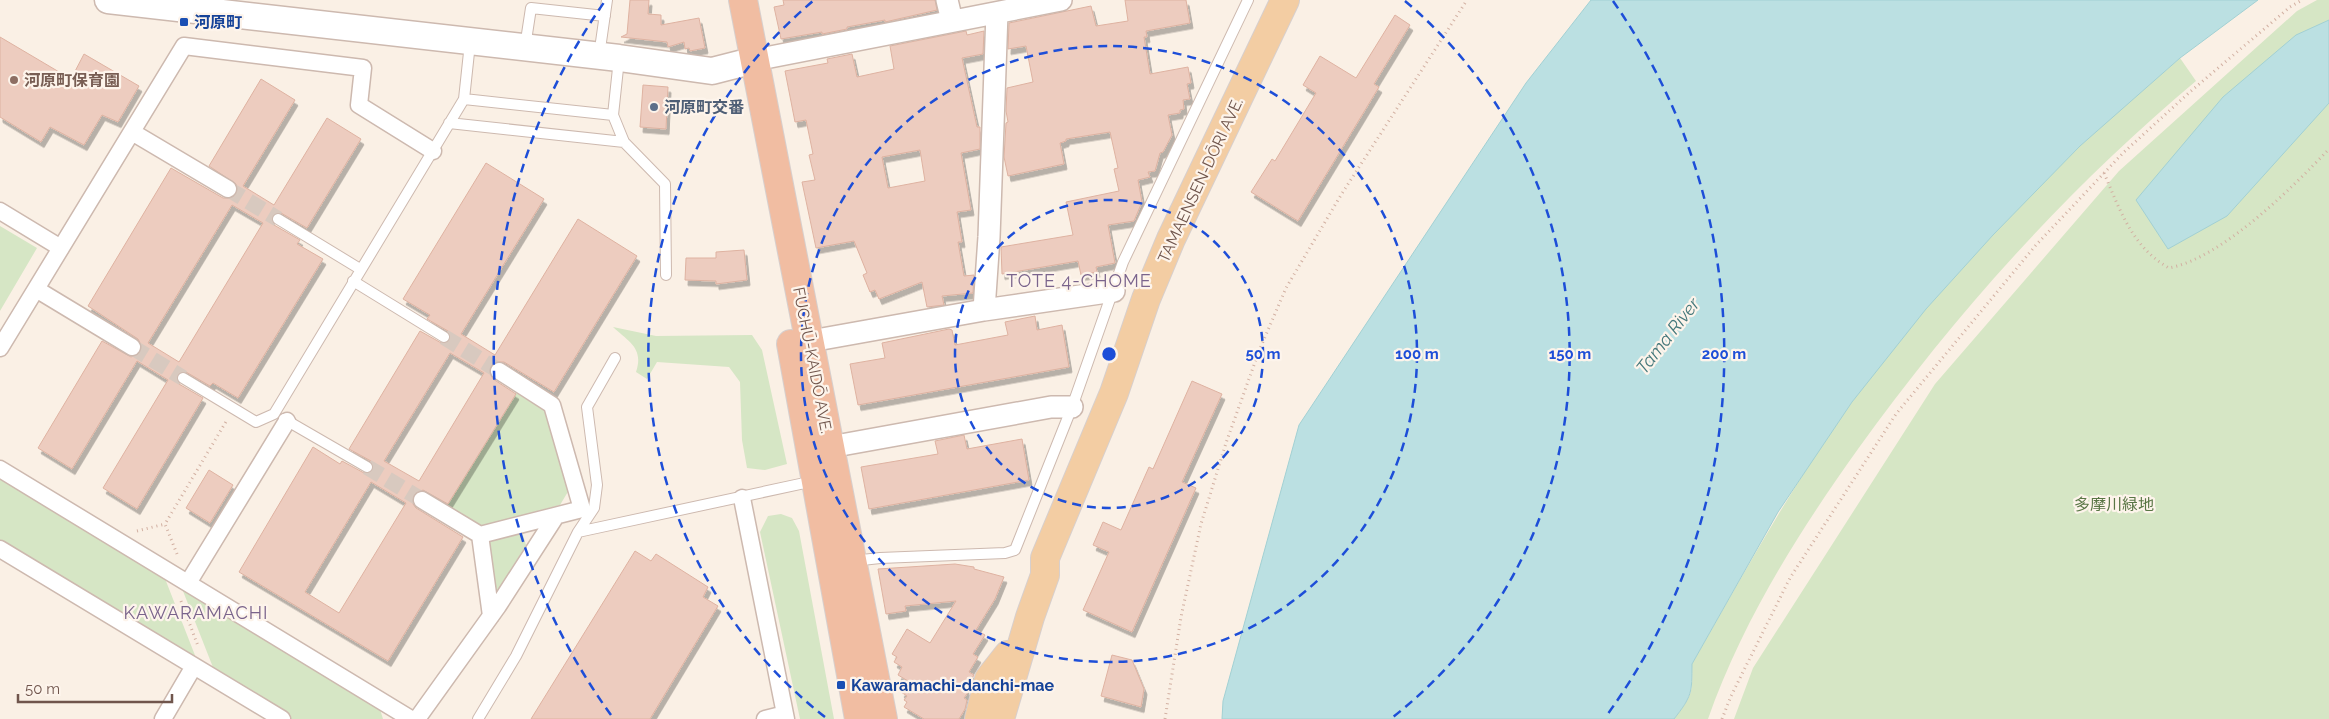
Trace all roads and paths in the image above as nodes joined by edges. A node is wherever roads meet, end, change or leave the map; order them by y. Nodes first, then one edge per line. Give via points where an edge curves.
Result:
1 (108, 0) edge
2 (607, 0) edge
3 (724, 0) edge
4 (743, 0) edge
5 (947, 0) edge
6 (1061, 0) edge
7 (1248, 0) edge
8 (1285, 0) edge
9 (1467, 0) edge
10 (2302, 0) edge
11 (217, 6) edge
12 (995, 6) edge
13 (605, 16) junction
14 (952, 21) junction
15 (527, 34) dead end
16 (470, 42) junction
17 (610, 50) junction
18 (747, 62) junction
19 (464, 99) junction
20 (613, 115) junction
21 (449, 123) junction
22 (132, 132) junction
23 (624, 142) junction
24 (2329, 148) edge
25 (433, 151) junction
26 (2104, 173) junction
27 (228, 189) tunnel mouth
28 (0, 211) edge
29 (278, 219) tunnel mouth
30 (62, 248) junction
31 (360, 269) junction
32 (666, 275) dead end
33 (353, 281) junction
34 (36, 289) junction
35 (1114, 291) junction
36 (984, 310) junction
37 (444, 337) tunnel mouth
38 (800, 343) junction
39 (132, 347) tunnel mouth
40 (0, 348) edge
41 (615, 358) dead end
42 (499, 371) tunnel mouth
43 (183, 378) tunnel mouth
44 (1072, 407) junction
45 (234, 409) junction
46 (281, 417) junction
47 (830, 447) junction
48 (367, 467) tunnel mouth
49 (0, 469) edge
50 (825, 478) junction
51 (742, 498) junction
52 (422, 500) tunnel mouth
53 (556, 516) junction
54 (578, 532) junction
55 (480, 535) junction
56 (0, 549) edge
57 (1045, 558) junction
58 (853, 561) junction
59 (170, 572) junction
60 (188, 583) junction
61 (491, 616) junction
62 (1008, 655) junction
63 (194, 666) junction
64 (209, 675) junction
65 (785, 717) edge
66 (163, 719) edge
67 (282, 719) edge
68 (411, 719) edge
69 (417, 719) edge
70 (478, 719) edge
71 (766, 719) edge
72 (859, 719) edge
73 (883, 719) edge
74 (979, 719) edge
75 (991, 719) edge
76 (1000, 719) edge
77 (1165, 719) edge
78 (1722, 719) edge

1 - 11 street
2 - 13 lane
3 - 18 highway, FUCHŪ-KAIDŌ AVE.
4 - 18 highway, FUCHŪ-KAIDŌ AVE.
5 - 14 street
6 - 12 street
7 - 35 lane via 1162,177 1123,262
8 - 57 main road, TAMAENSEN-DŌRI AVE. via 1171,239 1114,392
9 - 77 path via 1336,203 1286,288 1263,342 1201,524 1181,617
10 - 26 path via 2290,6 2191,91
11 - 16 street
12 - 14 street
12 - 36 street
13 - 15 lane via 531,8
13 - 17 lane
14 - 18 street
16 - 17 street
16 - 19 lane
17 - 18 street via 712,71
17 - 20 lane
18 - 38 highway, FUCHŪ-KAIDŌ AVE.
19 - 20 lane
19 - 21 lane
20 - 23 lane
21 - 23 lane
21 - 25 lane
22 - 25 street via 184,46 363,68 358,105
22 - 27 street
22 - 30 street
23 - 32 lane via 665,184
24 - 26 path via 2291,189 2235,234 2186,265 2169,268 2156,261 2128,229
25 - 31 lane
26 - 78 path via 2036,245 1896,414 1790,578
28 - 30 street
29 - 31 lane
30 - 34 street
31 - 33 lane
33 - 37 lane
33 - 46 lane
34 - 39 street
34 - 40 street
35 - 36 street
35 - 44 lane
36 - 38 street
38 - 47 highway, FUCHŪ-KAIDŌ AVE.
38 - 50 highway, FUCHŪ-KAIDŌ AVE.
41 - 54 lane via 587,407 598,485 594,508
42 - 53 street via 552,405 582,509
43 - 45 lane
44 - 47 street via 1051,407
44 - 58 lane via 1015,550
45 - 46 lane via 256,422
45 - 60 path via 165,524
46 - 48 lane
46 - 60 street
47 - 50 highway, FUCHŪ-KAIDŌ AVE.
49 - 59 street
50 - 51 lane
50 - 58 highway, FUCHŪ-KAIDŌ AVE.
50 - 72 highway, FUCHŪ-KAIDŌ AVE.
51 - 54 lane
51 - 65 street
52 - 55 street
53 - 55 street
53 - 61 street
54 - 70 lane via 516,656
55 - 61 street
56 - 63 street
57 - 62 main road, TAMAENSEN-DŌRI AVE. via 1032,571
57 - 76 main road, TAMAENSEN-DŌRI AVE. via 1045,575
58 - 73 highway, FUCHŪ-KAIDŌ AVE.
59 - 60 street
59 - 64 path
60 - 68 street
61 - 69 street
62 - 74 main road via 988,679
62 - 75 main road, TAMAENSEN-DŌRI AVE.
63 - 64 street
63 - 66 street
64 - 67 street
65 - 71 street

